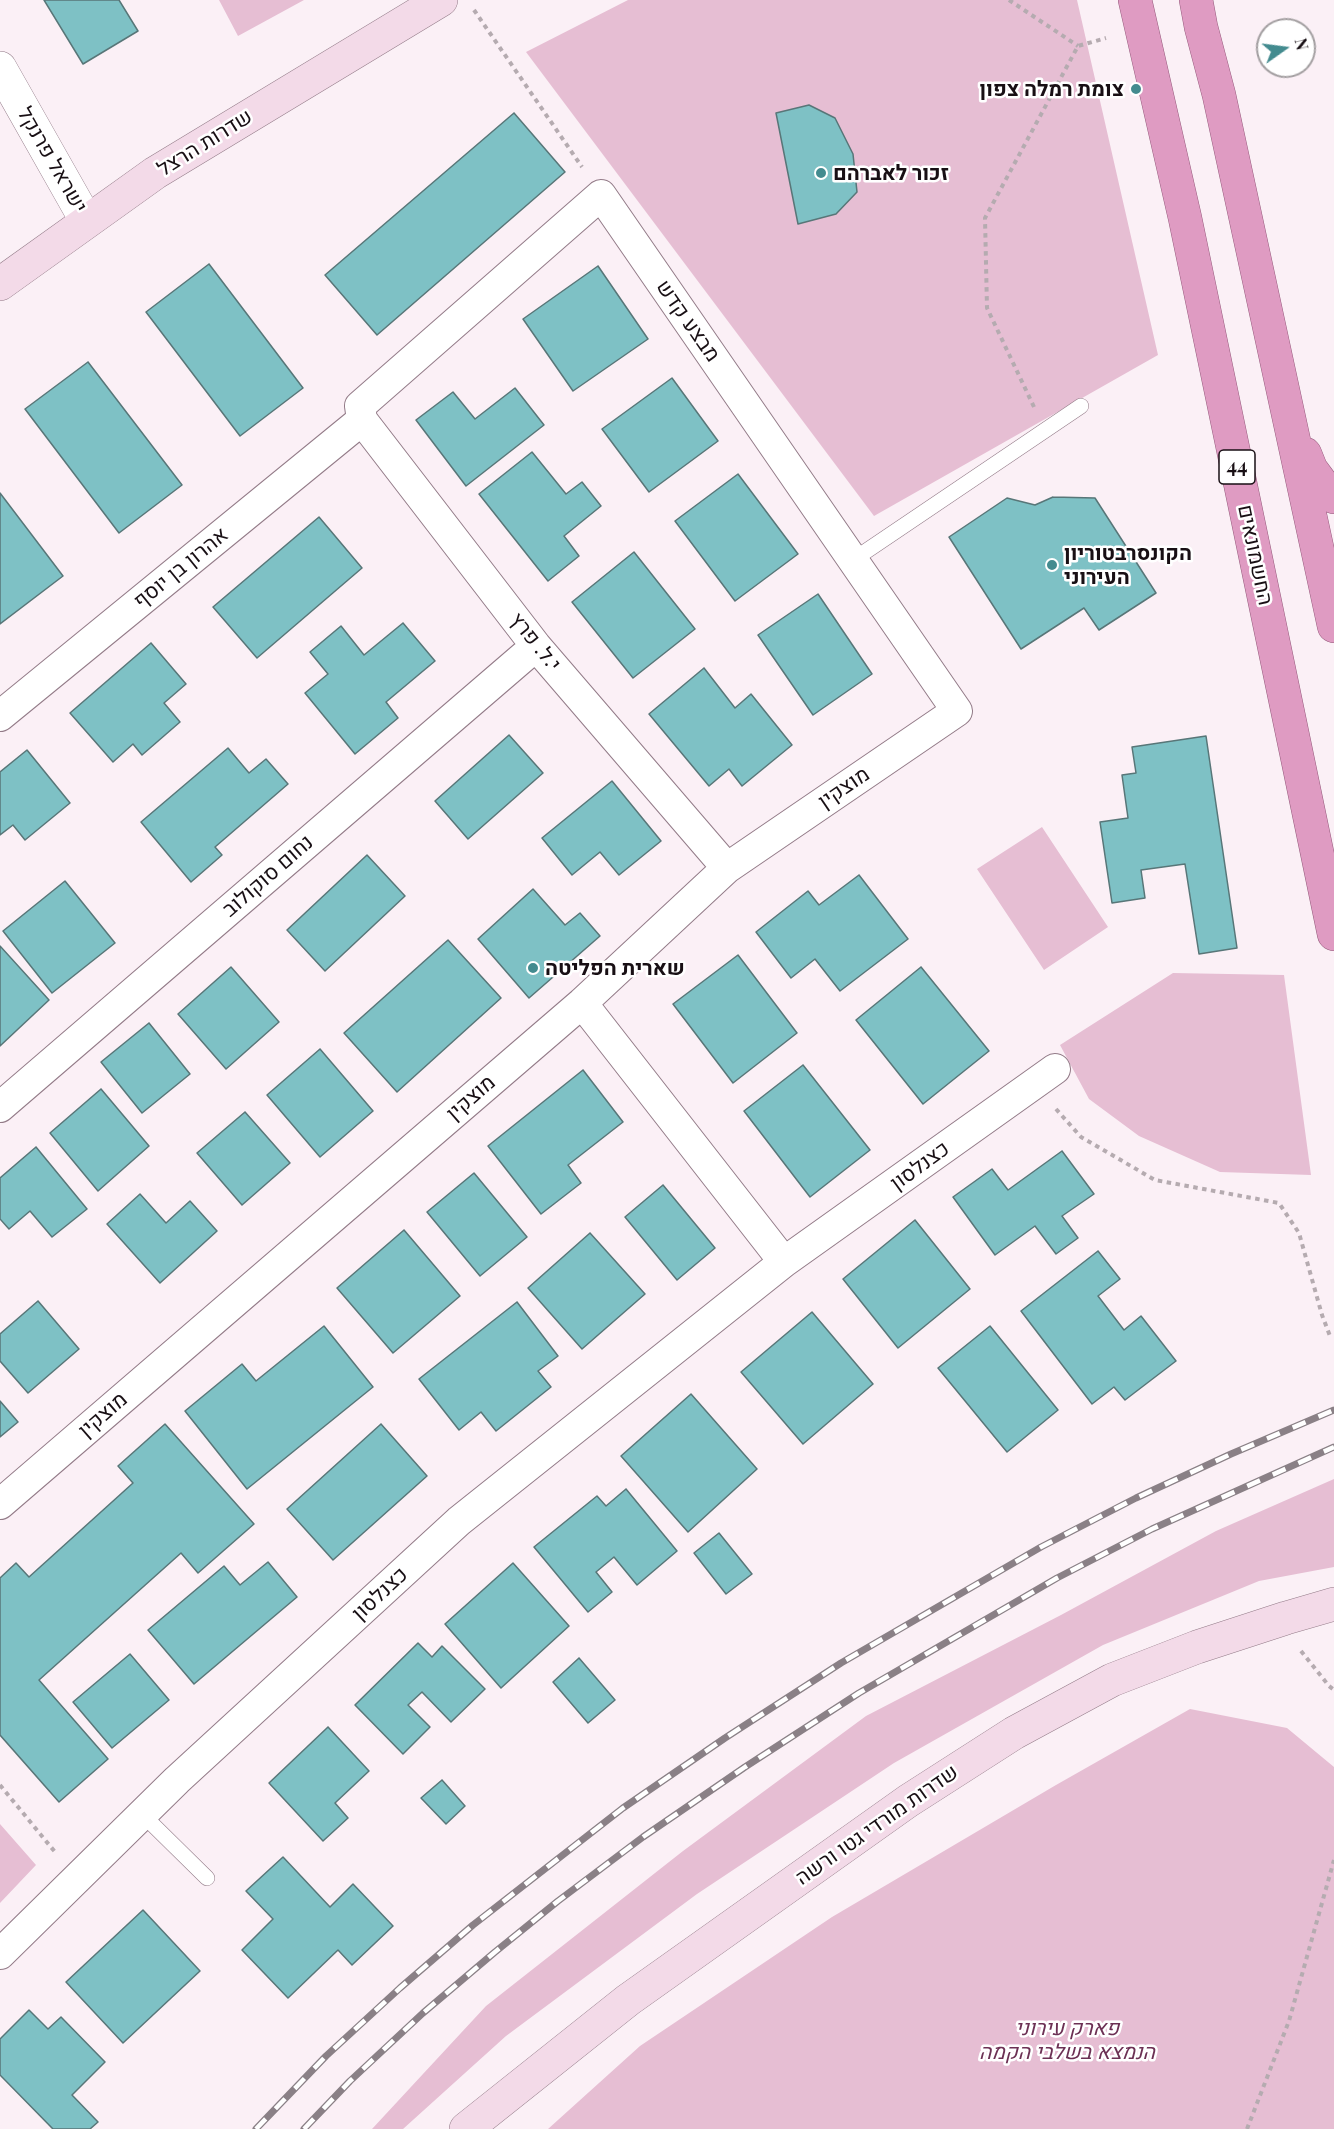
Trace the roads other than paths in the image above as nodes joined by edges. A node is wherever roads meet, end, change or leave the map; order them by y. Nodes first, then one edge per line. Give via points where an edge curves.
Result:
1 (468, 5) edge
2 (429, 7) edge
3 (1196, 9) edge
4 (1138, 14) edge
5 (0, 68) edge
6 (86, 220) junction
7 (0, 284) edge
8 (1282, 384) junction
9 (1081, 406) dead end
10 (361, 413) junction
11 (1334, 497) edge
12 (853, 560) junction
13 (1334, 626) edge
14 (536, 646) junction
15 (957, 711) joint
16 (0, 716) edge
17 (727, 868) junction
18 (1334, 934) edge
19 (582, 1003) junction
20 (1044, 1076) road end
21 (0, 1107) edge
22 (784, 1262) junction
23 (0, 1504) edge
24 (1334, 1604) edge
25 (142, 1814) junction
26 (207, 1878) dead end
27 (0, 1954) edge
28 (466, 2129) edge

1 - 2 main road, שדרות הרצל
2 - 6 main road, שדרות הרצל via 155,173
3 - 8 highway via 1219,95
4 - 18 highway, החשמונאים / 44 via 1185,218
5 - 6 street, ישראל פרנקל
6 - 7 main road, שדרות הרצל
8 - 11 highway via 1311,468
8 - 13 highway
9 - 12 lane
10 - 12 street, מבצע קדש via 601,195
10 - 14 street, י.ל. פרץ
10 - 16 street, אהרון בן יוסף
12 - 15 street, מבצע קדש
14 - 17 street, י.ל. פרץ
14 - 21 street, נחום סוקולוב
15 - 17 street, מוצקין
17 - 19 street, מוצקין
19 - 22 street
19 - 23 street, מוצקין
20 - 22 street, כצנלסון
22 - 25 street, כצנלסון via 459,1521
24 - 28 main road, שדרות מורדי גטו ורשה via 1197,1647 1112,1680 1014,1732 908,1801 628,2000
25 - 26 lane
25 - 27 street, כצנלסון

